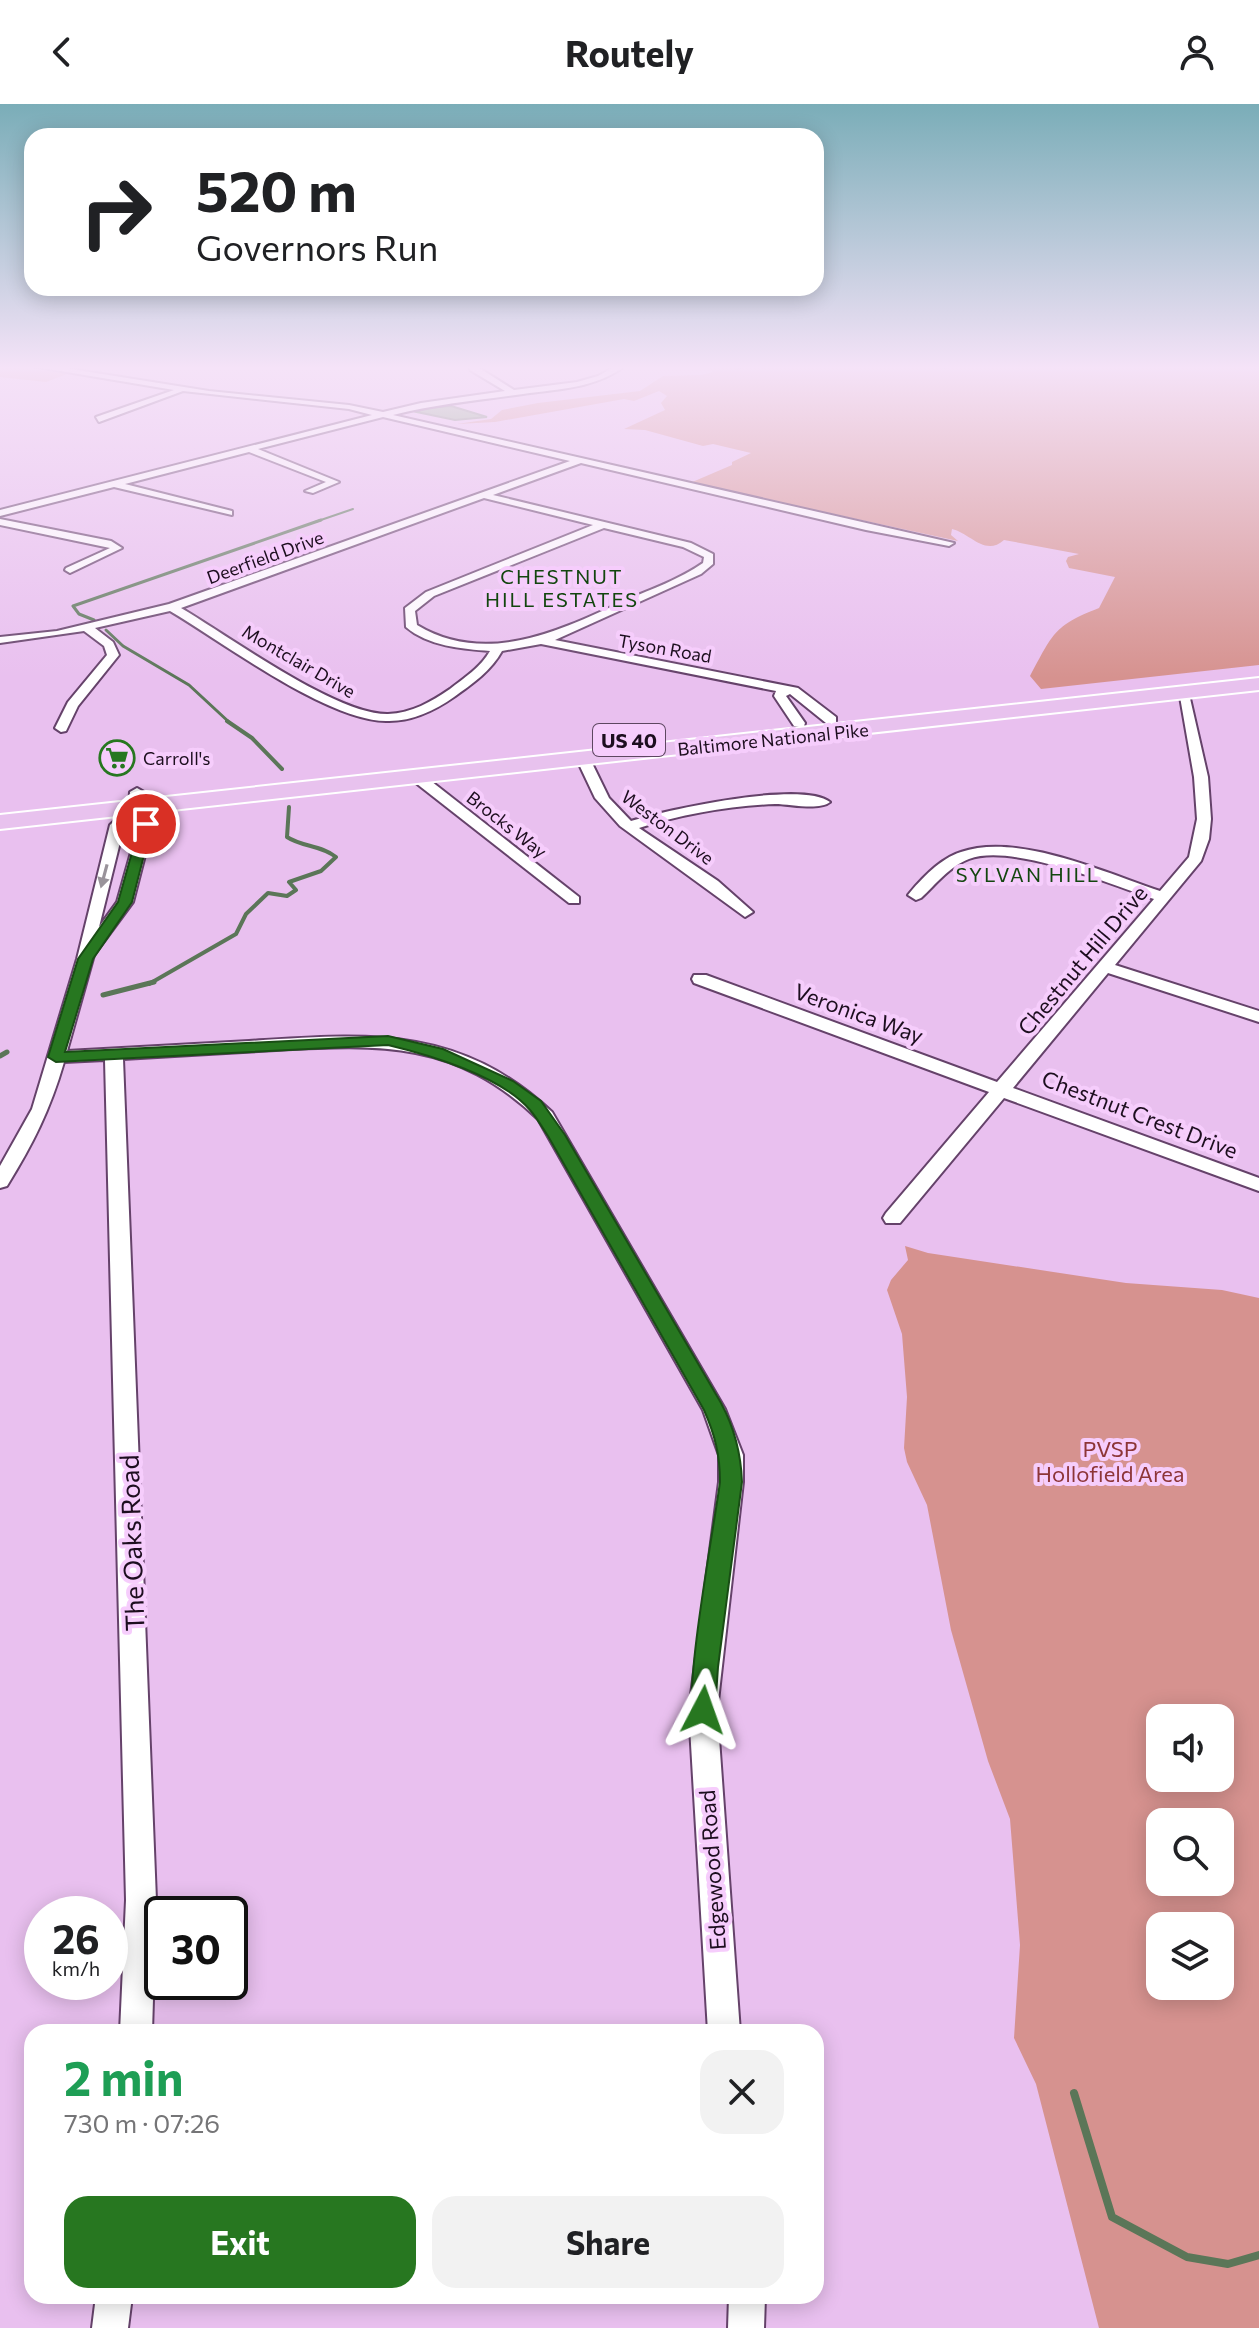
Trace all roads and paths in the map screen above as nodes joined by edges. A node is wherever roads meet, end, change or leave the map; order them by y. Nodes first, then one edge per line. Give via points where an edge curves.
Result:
1 (162, 470) edge
2 (303, 470) edge
3 (555, 470) edge
4 (619, 470) edge
5 (110, 483) junction
6 (310, 491) dead end
7 (485, 496) junction
8 (0, 513) edge
9 (229, 513) dead end
10 (0, 522) edge
11 (603, 525) junction
12 (949, 543) dead end
13 (70, 570) dead end
14 (172, 607) junction
15 (87, 628) junction
16 (0, 640) edge
17 (541, 641) junction
18 (497, 648) junction
19 (1259, 678) edge
20 (1259, 684) edge
21 (783, 688) junction
22 (1183, 694) junction
23 (831, 720) junction
24 (799, 723) junction
25 (61, 728) dead end
26 (584, 760) junction
27 (417, 777) junction
28 (137, 800) junction
29 (823, 802) dead end
30 (0, 806) edge
31 (0, 822) edge
32 (630, 826) junction
33 (916, 895) dead end
34 (1164, 897) junction
35 (574, 900) dead end
36 (745, 912) dead end
37 (85, 959) junction
38 (1105, 967) junction
39 (700, 979) dead end
40 (1259, 1017) edge
41 (114, 1054) junction
42 (56, 1057) junction
43 (1003, 1089) junction
44 (0, 1182) edge
45 (1259, 1185) edge
46 (893, 1218) dead end
47 (136, 2024) edge
48 (723, 2024) edge
49 (113, 2304) edge
50 (747, 2304) edge
51 (110, 2328) edge
52 (746, 2328) edge

1 - 5 street
2 - 6 street via 334,482
3 - 7 street, Deerfield Drive
4 - 12 street
5 - 8 street
5 - 9 street
7 - 11 street
7 - 14 street, Deerfield Drive
10 - 13 street via 117,548
11 - 17 street via 697,549 709,556 708,564
11 - 18 street via 430,594 409,610 412,627 420,633
14 - 15 street, Deerfield Drive
14 - 18 street, Montclair Drive via 334,706 369,716 417,713 438,704 486,665
15 - 16 street, Deerfield Drive
15 - 25 street via 109,644 113,655 72,705
17 - 18 street
17 - 21 street, Tyson Road
19 - 23 main road, Baltimore National Pike / US 40
20 - 22 main road, Baltimore National Pike / US 40
21 - 23 street, Tyson Road via 802,695
21 - 24 street via 780,696
22 - 26 main road, Baltimore National Pike / US 40
22 - 34 street, Chestnut Hill Drive via 1205,830 1196,858
23 - 24 main road, Baltimore National Pike / US 40
24 - 28 main road, Baltimore National Pike / US 40
26 - 27 main road, Baltimore National Pike / US 40
26 - 32 street, Weston Drive via 599,795
27 - 28 main road, Baltimore National Pike / US 40
27 - 35 street, Brocks Way
28 - 30 main road, Baltimore National Pike / US 40
28 - 31 main road, Baltimore National Pike / US 40
28 -> 37 street via 117,825
28 - 37 street via 146,824 125,902
29 - 32 street via 784,800 683,811
32 - 36 street, Weston Drive via 718,886
33 - 34 street via 968,853 1001,851
34 - 38 street, Chestnut Hill Drive
37 - 42 street
38 - 40 street
38 - 43 street, Chestnut Hill Drive
39 - 43 street, Veronica Way
41 - 42 street, Edgewood Road
41 - 47 street, The Oaks Road via 141,1900
41 - 48 street, Edgewood Road via 404,1042 507,1084 545,1116 714,1409 731,1455 703,1710
42 - 44 street via 41,1109
43 - 45 street, Chestnut Crest Drive
43 - 46 street, Chestnut Hill Drive
49 - 51 street
50 - 52 street

